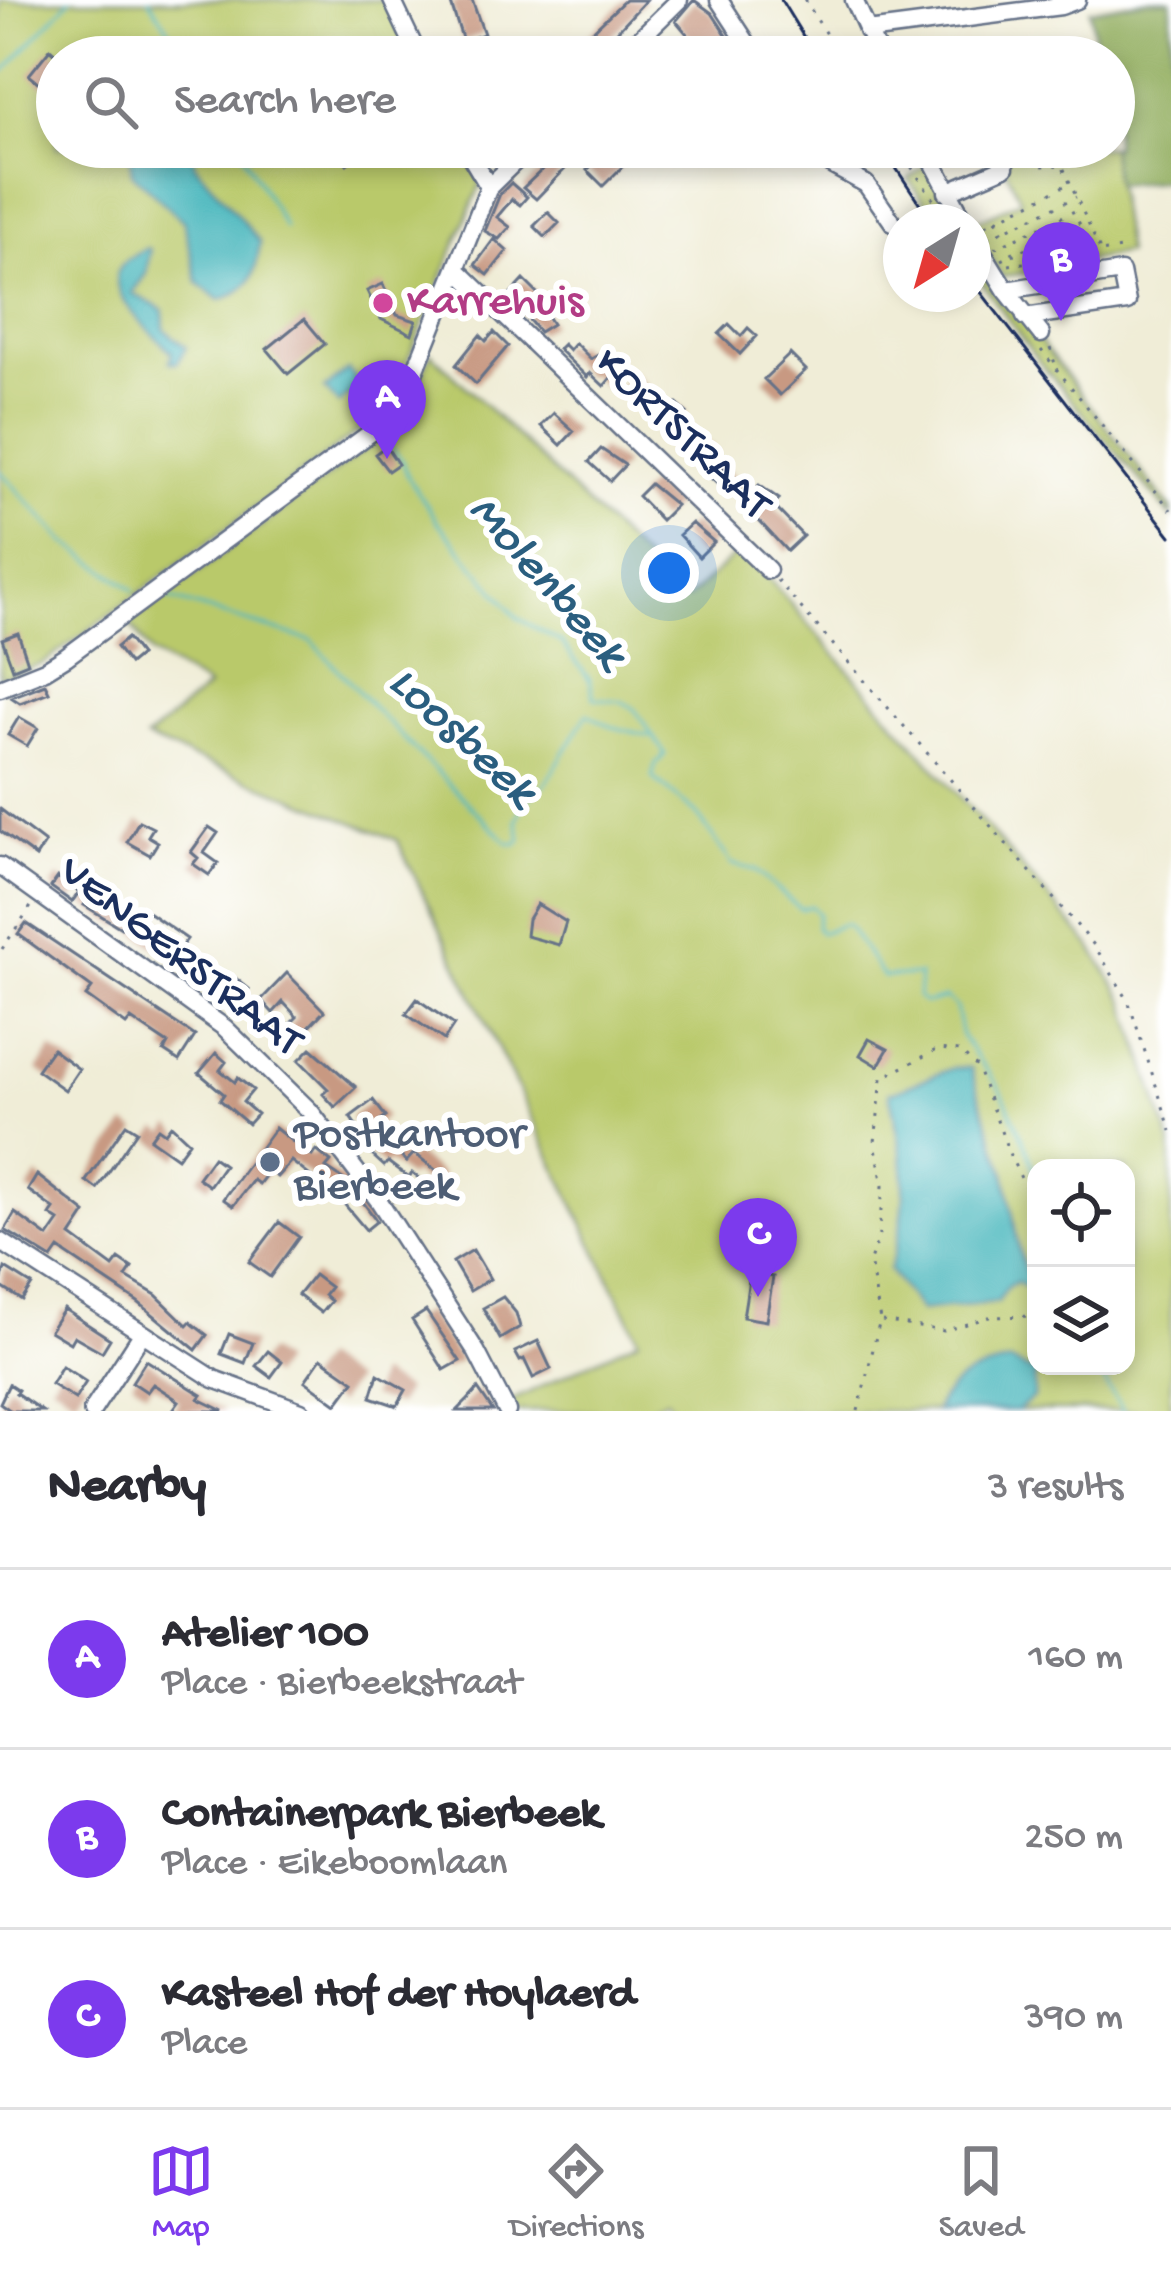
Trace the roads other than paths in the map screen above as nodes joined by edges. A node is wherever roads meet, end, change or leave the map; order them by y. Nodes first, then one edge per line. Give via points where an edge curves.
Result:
1 (392, 0) edge
2 (680, 0) edge
3 (719, 0) edge
4 (854, 0) edge
5 (1077, 0) edge
6 (867, 31) junction
7 (409, 36) edge
8 (643, 36) edge
9 (742, 36) edge
10 (870, 36) edge
11 (478, 168) edge
12 (508, 168) edge
13 (836, 168) edge
14 (935, 168) edge
15 (1003, 168) edge
16 (489, 187) junction
17 (947, 192) junction
18 (956, 204) edge
19 (883, 209) edge
20 (991, 260) edge
21 (455, 269) junction
22 (1006, 290) junction
23 (1025, 316) junction
24 (1041, 334) road end
25 (768, 569) road end
26 (0, 688) edge
27 (0, 866) edge
28 (0, 1241) edge
29 (142, 1334) junction
30 (273, 1407) edge
31 (92, 1411) edge
32 (301, 1411) edge
33 (507, 1411) edge

1 - 7 street
2 - 8 street
3 - 9 street
4 - 6 street
5 - 6 street
6 - 10 street
11 - 16 street
12 - 16 street
13 - 19 street via 866,184
14 - 17 street
15 - 17 street
16 - 21 street
17 - 18 street
20 - 22 street
21 - 25 street, KORTSTRAAT
21 - 26 street via 388,420 66,657
22 - 23 street
22 - 23 street via 1121,272 1127,302
23 - 24 street
27 - 33 street, VENGERSTRAAT via 225,1028 310,1111 389,1216
28 - 29 street
29 - 30 street
29 - 31 street
30 - 32 street

